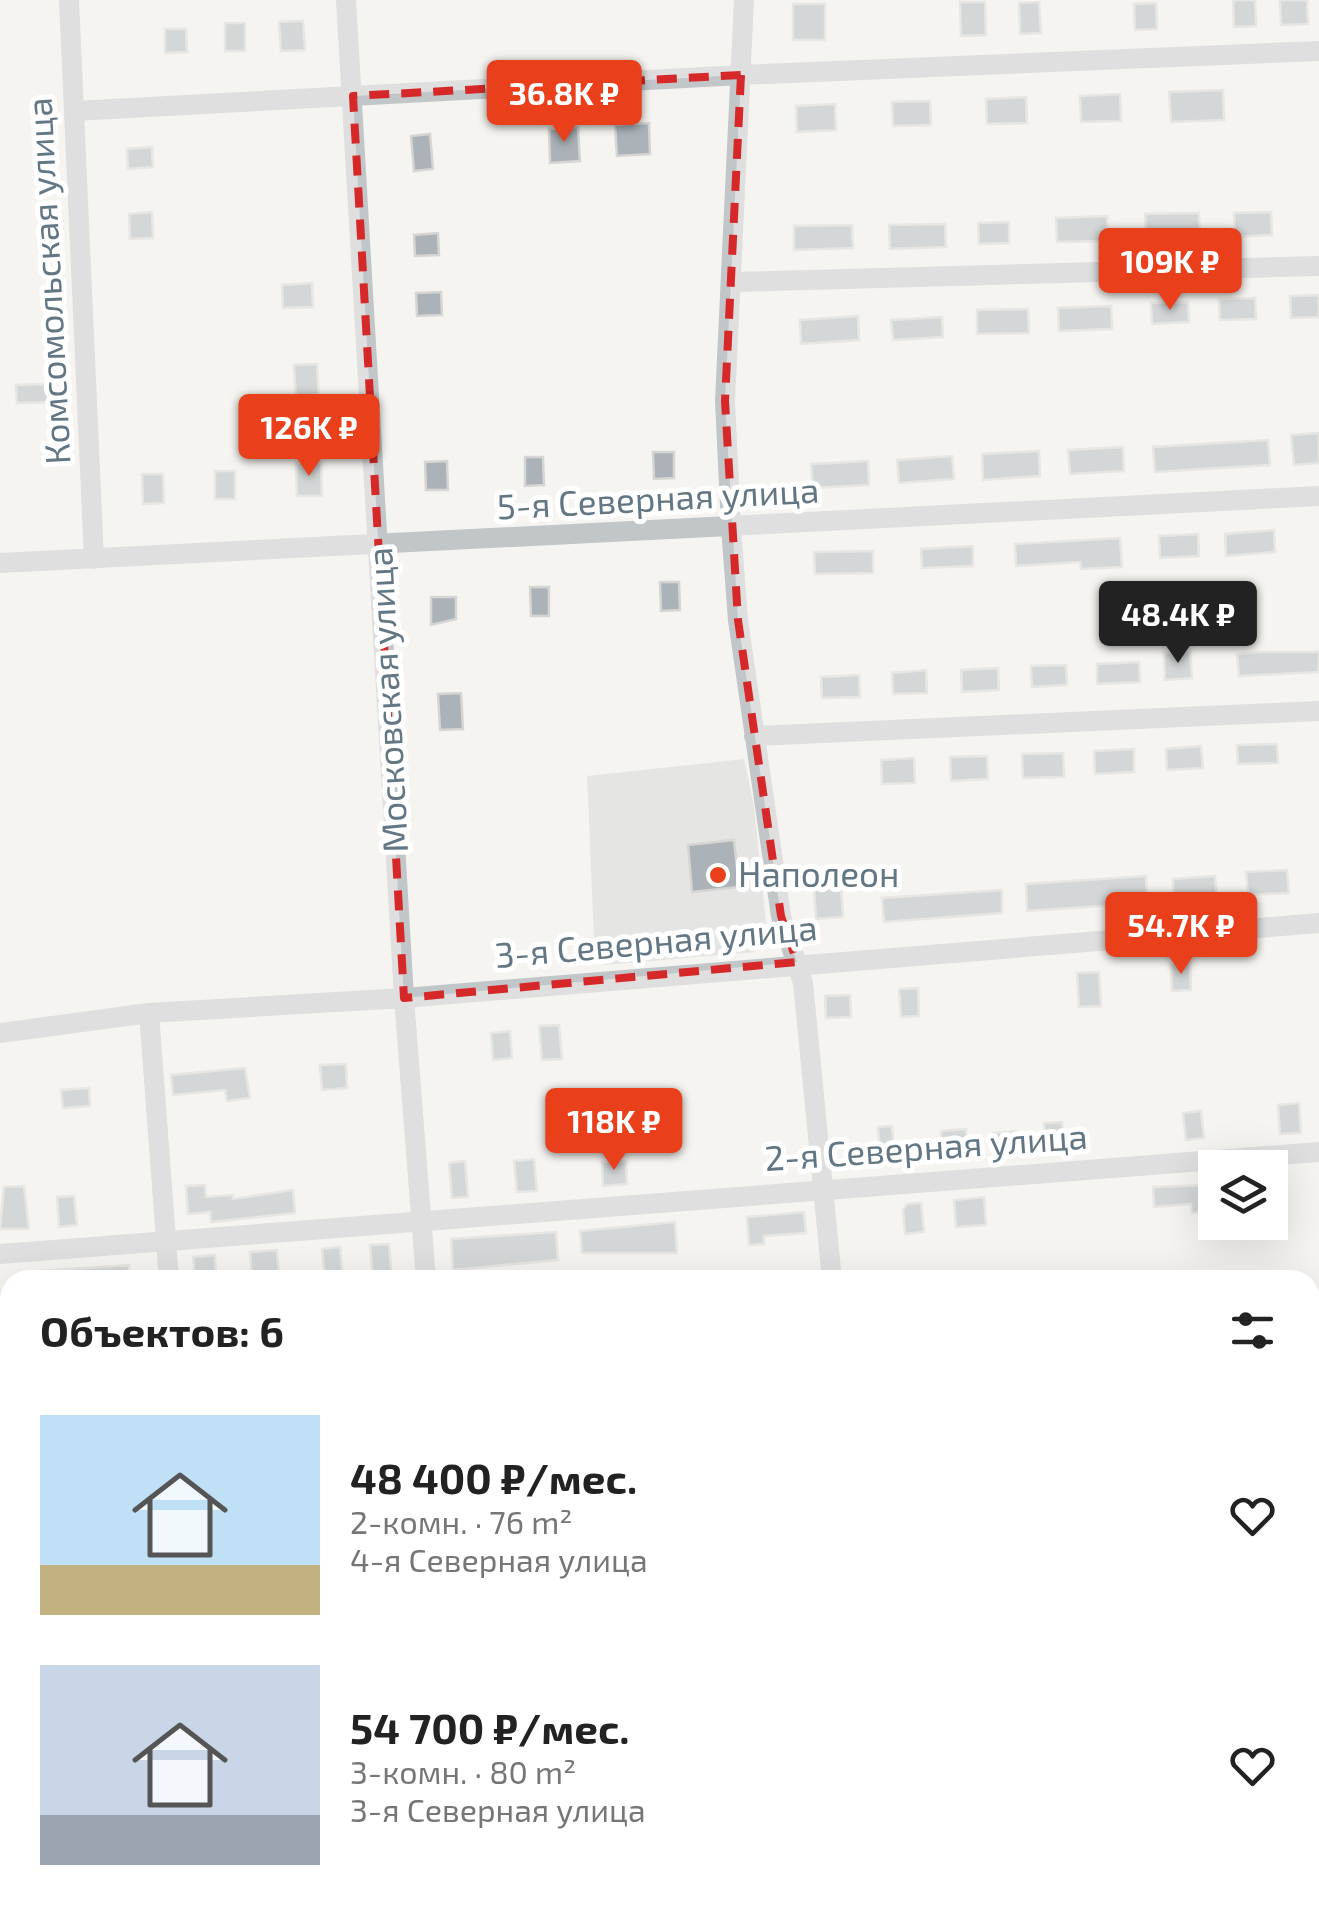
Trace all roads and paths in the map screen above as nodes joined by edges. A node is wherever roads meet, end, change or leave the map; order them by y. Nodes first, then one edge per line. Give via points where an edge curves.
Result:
1 (69, 0) edge
2 (346, 0) edge
3 (744, 0) edge
4 (1319, 52) edge
5 (741, 75) junction
6 (353, 96) junction
7 (74, 111) junction
8 (1319, 266) edge
9 (732, 282) junction
10 (1319, 496) edge
11 (731, 527) junction
12 (380, 546) junction
13 (94, 558) junction
14 (0, 563) edge
15 (1319, 711) edge
16 (754, 736) junction
17 (1319, 922) edge
18 (797, 962) junction
19 (404, 998) junction
20 (149, 1013) junction
21 (0, 1032) edge
22 (1319, 1152) edge
23 (822, 1188) junction
24 (422, 1222) junction
25 (166, 1244) junction
26 (0, 1254) edge
27 (167, 1270) edge
28 (425, 1270) edge
29 (831, 1270) edge

1 - 7 street, Комсомольская улица
2 - 6 street, Московская улица
3 - 5 street
4 - 5 street
5 - 6 street
5 - 9 street
6 - 7 street
6 - 12 street, Московская улица
7 - 13 street, Комсомольская улица
8 - 9 street
9 - 11 street via 725,401
10 - 11 street, 5-я Северная улица
11 - 12 street, 5-я Северная улица
11 - 16 street
12 - 13 street, 5-я Северная улица
12 - 19 street, Московская улица
13 - 14 street, 5-я Северная улица
15 - 16 street
16 - 18 street via 781,916
17 - 18 street, 3-я Северная улица
18 - 19 street, 3-я Северная улица
18 - 23 street via 809,1022
19 - 20 street, 3-я Северная улица
19 - 24 street, Московская улица
20 - 21 street, 3-я Северная улица
20 - 25 street
22 - 23 street, 2-я Северная улица
23 - 24 street, 2-я Северная улица
23 - 29 street
24 - 25 street, 2-я Северная улица
24 - 28 street, Московская улица
25 - 26 street, 2-я Северная улица
25 - 27 street

